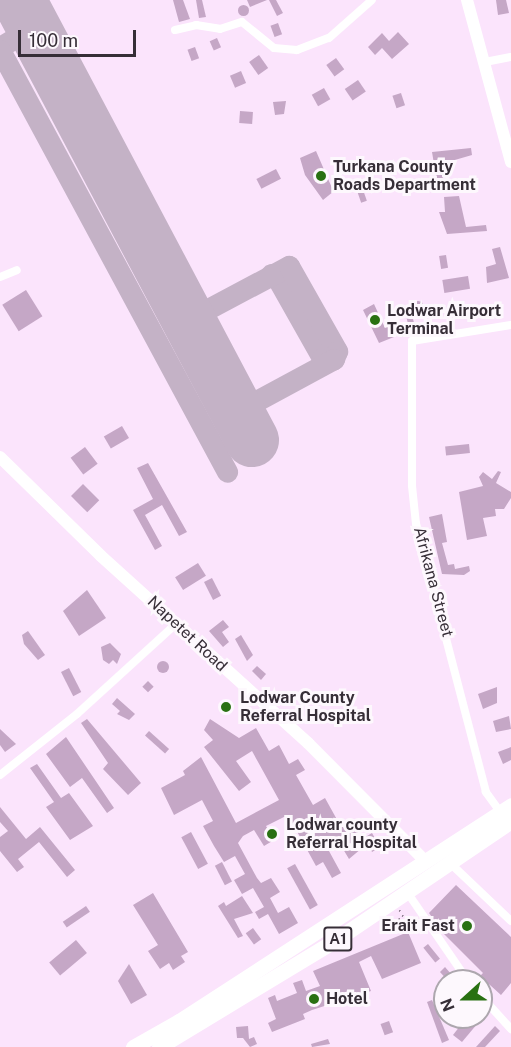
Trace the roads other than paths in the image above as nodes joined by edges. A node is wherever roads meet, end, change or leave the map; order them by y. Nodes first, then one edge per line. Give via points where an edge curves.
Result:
1 (372, 0) edge
2 (467, 0) edge
3 (175, 30) dead end
4 (511, 57) edge
5 (485, 62) junction
6 (511, 162) edge
7 (17, 270) dead end
8 (0, 277) edge
9 (511, 325) edge
10 (0, 457) edge
11 (176, 624) junction
12 (0, 775) edge
13 (509, 817) edge
14 (425, 861) junction
15 (450, 863) junction
16 (407, 892) junction
17 (511, 921) edge
18 (460, 969) edge
19 (493, 1009) edge
20 (511, 1029) edge
21 (133, 1047) edge
22 (159, 1047) edge

1 - 3 street via 329,38 297,50 274,48 242,22 220,29 196,25
2 - 5 main road
4 - 5 street
5 - 6 main road
7 - 8 street
9 - 13 street, Afrikana Street via 412,341 412,484 416,524 486,792
10 - 11 main road, Napetet Road
11 - 12 street via 94,700
11 - 14 main road, Napetet Road via 308,743
13 - 14 highway, A1
13 - 15 highway, A1
14 - 21 highway, A1 via 179,1022
15 - 16 highway, A1
15 - 17 street
16 - 18 street
16 - 22 highway, A1
19 - 20 street

